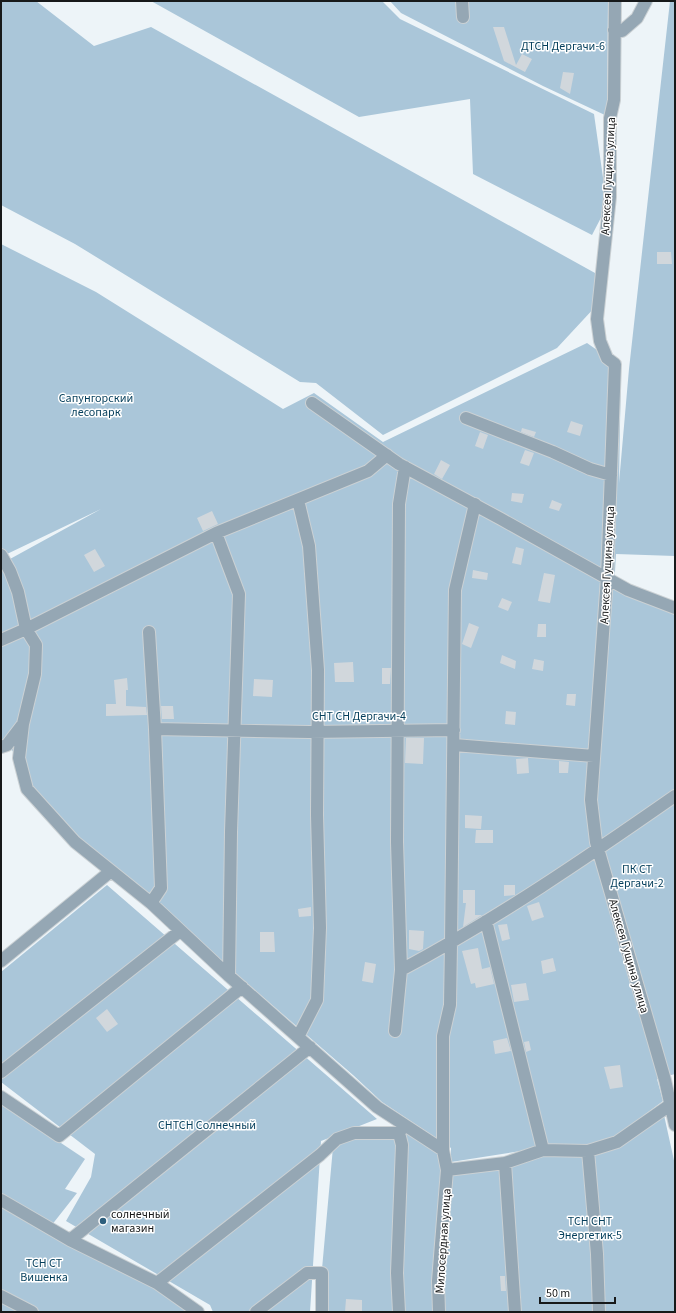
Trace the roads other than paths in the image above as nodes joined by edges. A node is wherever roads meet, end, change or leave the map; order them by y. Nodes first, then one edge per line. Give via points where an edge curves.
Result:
1 (462, 1) edge
2 (615, 1) edge
3 (646, 1) edge
4 (463, 17) dead end
5 (614, 30) junction
6 (312, 403) dead end
7 (466, 418) dead end
8 (387, 455) junction
9 (405, 467) junction
10 (611, 475) junction
11 (298, 500) junction
12 (475, 504) junction
13 (216, 533) junction
14 (1, 555) edge
15 (607, 578) junction
16 (675, 608) edge
17 (26, 629) junction
18 (148, 632) dead end
19 (1, 640) edge
20 (23, 724) junction
21 (155, 729) junction
22 (454, 730) junction
23 (234, 731) junction
24 (316, 732) junction
25 (398, 732) junction
26 (454, 745) junction
27 (1, 747) edge
28 (594, 756) junction
29 (675, 796) edge
30 (598, 849) junction
31 (111, 871) junction
32 (152, 903) junction
33 (486, 921) junction
34 (180, 930) junction
35 (452, 943) junction
36 (1, 961) edge
37 (401, 970) junction
38 (229, 976) junction
39 (242, 987) junction
40 (395, 1031) dead end
41 (298, 1037) junction
42 (310, 1046) junction
43 (1, 1072) edge
44 (670, 1079) edge
45 (1, 1098) edge
46 (670, 1105) junction
47 (675, 1126) edge
48 (402, 1129) junction
49 (443, 1150) junction
50 (543, 1150) junction
51 (588, 1151) junction
52 (505, 1162) junction
53 (447, 1170) junction
54 (1, 1200) edge
55 (70, 1240) junction
56 (157, 1283) junction
57 (1, 1296) edge
58 (32, 1312) edge
59 (198, 1312) edge
60 (256, 1312) edge
61 (322, 1312) edge
62 (399, 1312) edge
63 (439, 1312) edge
64 (515, 1312) edge
65 (599, 1312) edge

1 - 4 street
2 - 5 street, Алексея Гущина улица
3 - 5 street via 637,18 622,31
5 - 10 street, Алексея Гущина улица via 614,100 610,118 609,149 610,197 597,319 600,341 607,358 615,364
6 - 8 street
7 - 10 street
8 - 9 street
8 - 11 street via 368,471
9 - 12 street
9 - 25 street via 399,504
10 - 15 street, Алексея Гущина улица
11 - 13 street
11 - 24 street via 309,546 318,670
12 - 15 street
12 - 22 street, Милосердная улица via 455,590
13 - 17 street
13 - 23 street via 239,594
14 - 17 street via 18,592
15 - 16 street via 628,590
15 - 28 street, Алексея Гущина улица
17 - 19 street
17 - 20 street via 36,645 35,674
18 - 21 street
20 - 27 street via 7,745
20 - 31 street via 19,758 27,789 75,842
21 - 23 street
21 - 32 street via 161,888
22 - 25 street
22 - 26 street, Милосердная улица
23 - 24 street
23 - 38 street
24 - 25 street
24 - 41 street via 320,928 317,1000
25 - 37 street via 397,842
26 - 28 street
26 - 35 street, Милосердная улица
28 - 30 street, Алексея Гущина улица via 591,800
29 - 30 street
30 - 33 street
30 - 44 street, Алексея Гущина улица
31 - 32 street
31 - 36 street
32 - 34 street
33 - 35 street
33 - 50 street
34 - 38 street
34 - 43 street
35 - 37 street
35 - 49 street, Милосердная улица via 450,1005 443,1036
37 - 40 street
38 - 39 street
39 - 41 street
39 - 45 street via 59,1136
41 - 42 street
42 - 48 street
42 - 55 street
44 - 46 street, Алексея Гущина улица
46 - 47 street, Алексея Гущина улица
46 - 51 street via 617,1142
48 - 49 street
48 - 56 street via 354,1133 337,1139
48 - 62 street via 397,1273
49 - 53 street, Милосердная улица
50 - 51 street
50 - 52 street
51 - 65 street
52 - 53 street
52 - 64 street
53 - 63 street, Милосердная улица via 438,1281
54 - 55 street
55 - 56 street
56 - 59 street
57 - 58 street
60 - 61 street via 307,1273 322,1273

